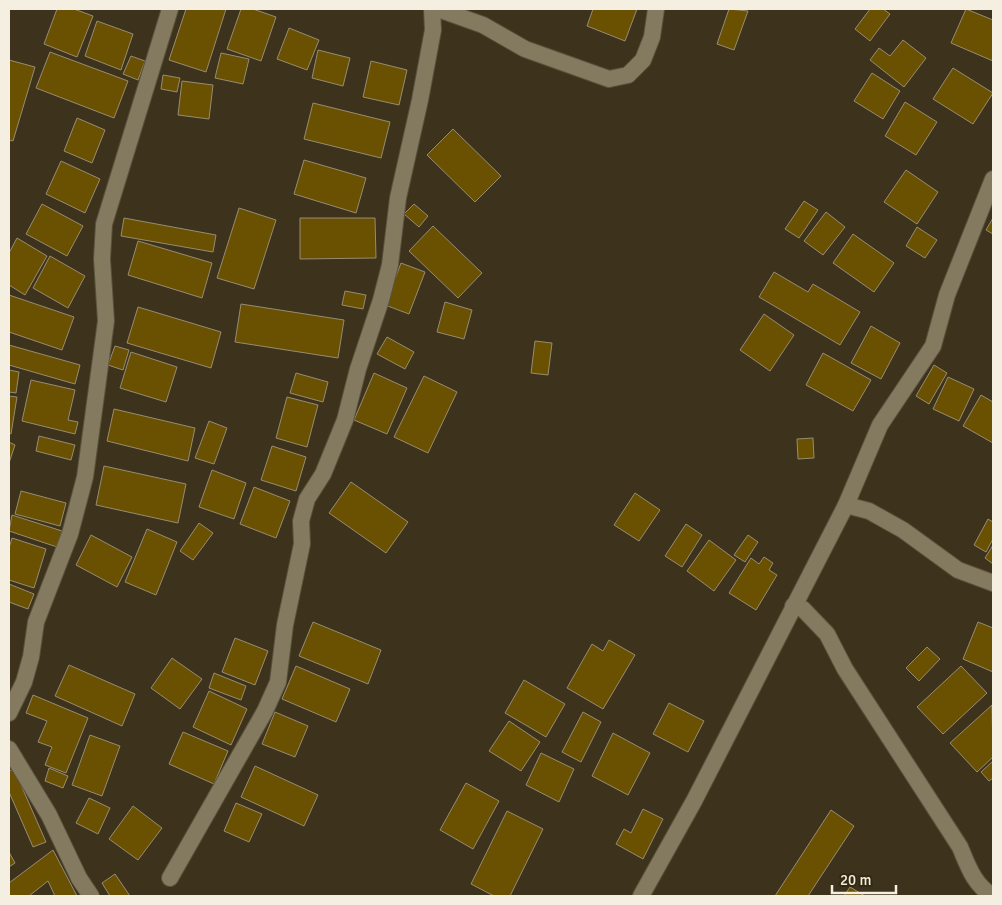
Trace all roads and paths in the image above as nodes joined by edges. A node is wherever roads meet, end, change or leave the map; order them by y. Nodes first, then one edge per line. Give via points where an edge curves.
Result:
1 (170, 9) edge
2 (432, 9) edge
3 (438, 9) edge
4 (656, 9) edge
5 (993, 179) edge
6 (846, 505) junction
7 (993, 583) edge
8 (793, 606) junction
9 (11, 707) edge
10 (9, 749) edge
11 (170, 878) dead end
12 (91, 896) edge
13 (641, 896) edge
14 (993, 896) edge

1 - 9 street via 104,224 102,259 106,321 85,477 70,534 36,622 24,682
2 - 11 street via 433,30 398,198 390,265 345,420 323,474 307,499 300,521 302,544 285,624 278,682 265,711
3 - 4 street via 483,25 524,48 609,78 628,74 643,60 652,37
5 - 6 street via 947,295 933,346 880,425
6 - 7 street via 869,511 903,530 958,570
6 - 8 street
8 - 13 street via 694,801
8 - 14 street via 803,609 827,634 845,669 960,847 982,890
10 - 12 street via 49,815 78,878

